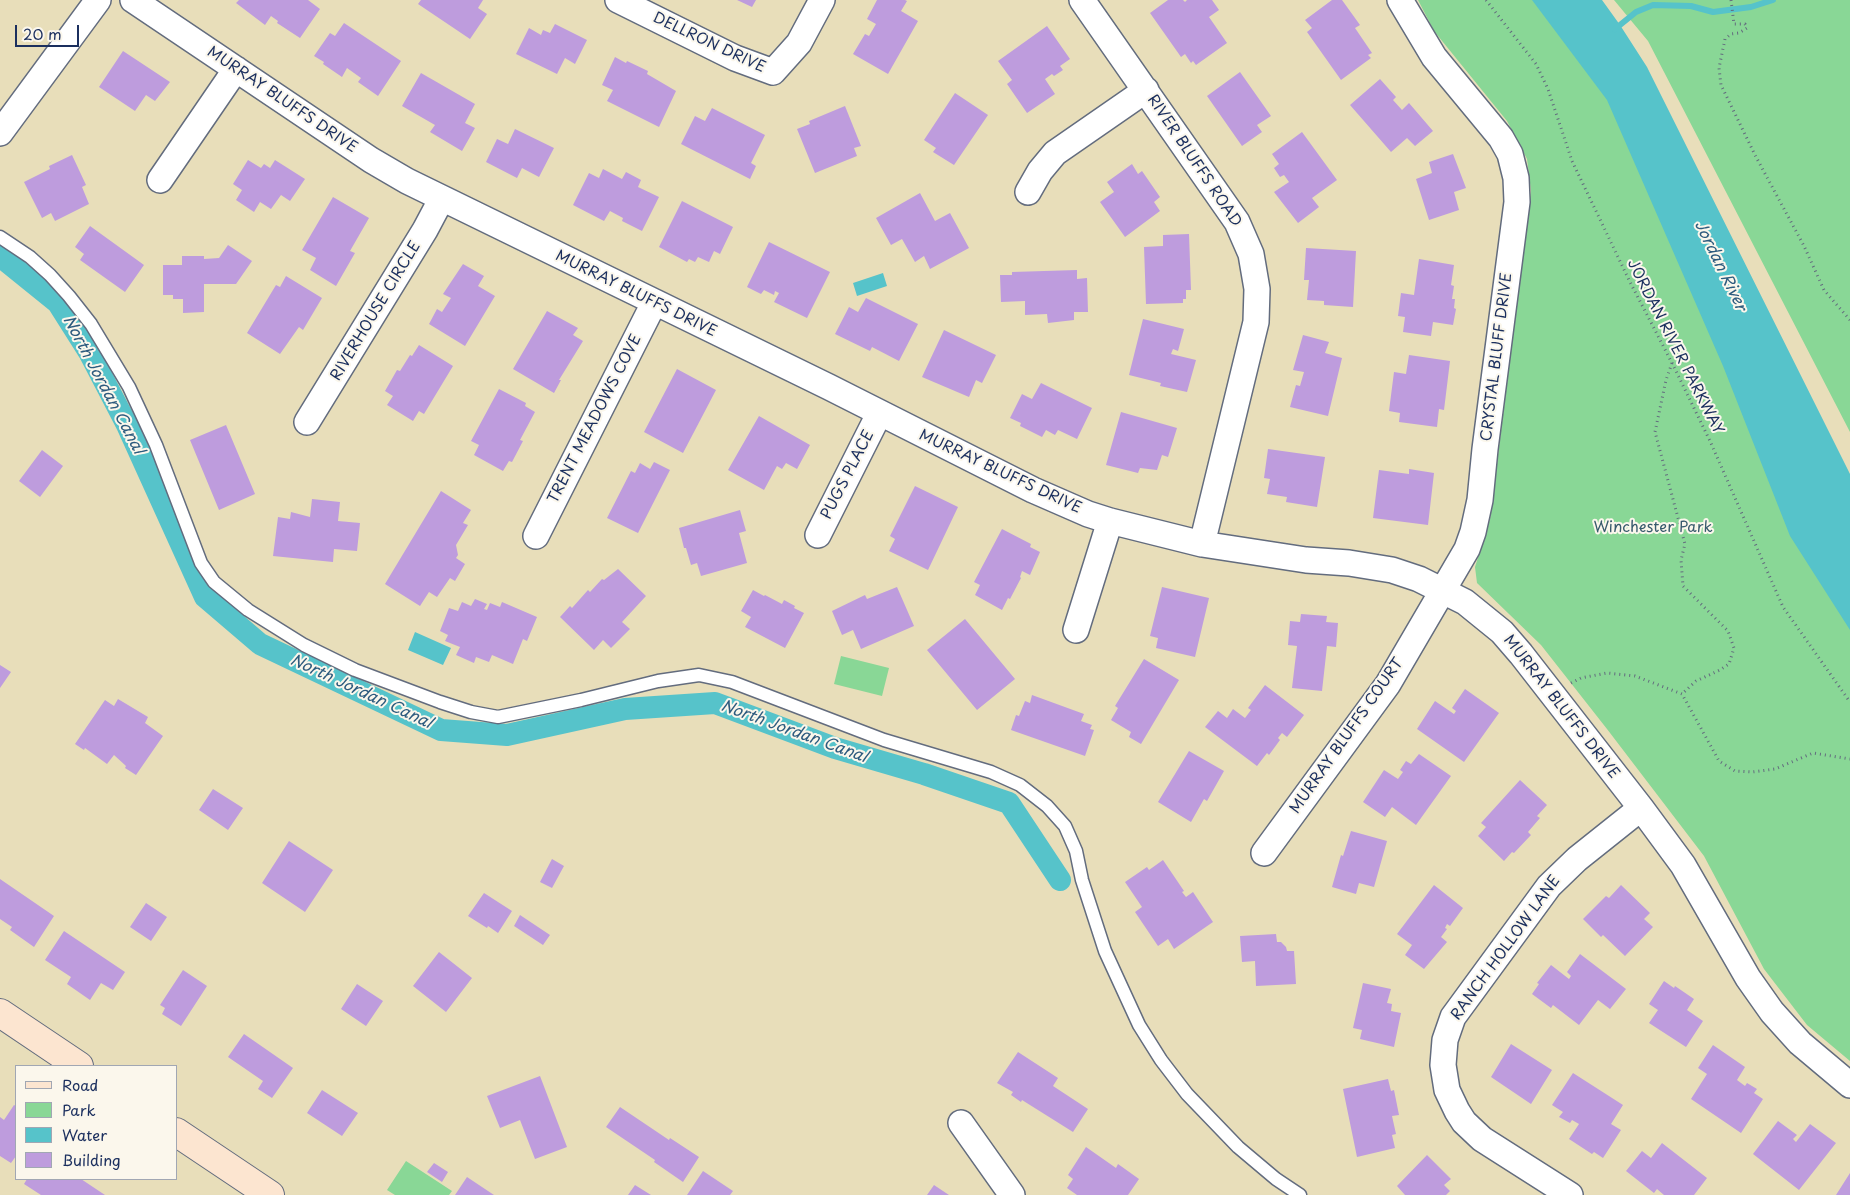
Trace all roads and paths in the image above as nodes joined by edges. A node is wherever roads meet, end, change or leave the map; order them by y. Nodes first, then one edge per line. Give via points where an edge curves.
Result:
1 (98, 0) edge
2 (133, 0) edge
3 (618, 0) edge
4 (822, 0) edge
5 (1082, 0) edge
6 (1400, 0) edge
7 (1486, 0) edge
8 (1732, 0) edge
9 (236, 69) junction
10 (1146, 90) junction
11 (0, 133) edge
12 (160, 180) dead end
13 (1028, 192) dead end
14 (442, 198) junction
15 (0, 237) edge
16 (654, 303) junction
17 (1850, 320) edge
18 (1672, 363) junction
19 (879, 414) junction
20 (307, 422) dead end
21 (1110, 521) junction
22 (818, 535) dead end
23 (536, 536) dead end
24 (1202, 544) junction
25 (1442, 590) junction
26 (1076, 630) dead end
27 (1551, 693) junction
28 (1682, 694) junction
29 (1850, 702) edge
30 (1850, 759) edge
31 (1640, 808) junction
32 (1264, 853) dead end
33 (0, 1013) edge
34 (78, 1065) edge
35 (1850, 1085) edge
36 (961, 1123) dead end
37 (178, 1133) edge
38 (270, 1195) edge
39 (1012, 1195) edge
40 (1300, 1195) edge
41 (1570, 1195) edge

1 - 11 street
2 - 9 street, MURRAY BLUFFS DRIVE
3 - 4 street, DELLRON DRIVE via 735,58 773,72 799,43
5 - 10 street, RIVER BLUFFS ROAD
6 - 25 street, CRYSTAL BLUFF DRIVE via 1434,57 1501,138 1510,154 1516,178 1517,202 1480,500 1467,549
7 - 18 path, JORDAN RIVER PARKWAY via 1536,64 1548,89 1572,161
8 - 17 path via 1734,24 1745,24 1747,28 1725,39 1719,68 1721,85 1824,290
9 - 12 street
9 - 14 street, MURRAY BLUFFS DRIVE via 371,160
10 - 13 street via 1055,153
10 - 24 street, RIVER BLUFFS ROAD via 1237,222 1252,254 1258,289 1256,322
14 - 16 street, MURRAY BLUFFS DRIVE
14 - 20 street, RIVERHOUSE CIRCLE
15 - 40 lane via 50,275 91,324 129,387 156,446 201,563 214,582 248,610 304,645 355,670 440,702 498,717 658,681 699,676 732,682 874,736 1020,784 1065,826 1076,851 1105,951 1139,1025 1161,1060 1187,1094 1238,1147
16 - 19 street, MURRAY BLUFFS DRIVE
16 - 23 street, TRENT MEADOWS COVE
18 - 28 path via 1655,432 1685,544 1681,560 1683,586 1728,631 1734,648 1730,664 1696,681
18 - 29 path, JORDAN RIVER PARKWAY via 1783,607
19 - 21 street, MURRAY BLUFFS DRIVE via 1033,490
19 - 22 street, PUGS PLACE
21 - 24 street, MURRAY BLUFFS DRIVE
21 - 26 street
24 - 25 street, MURRAY BLUFFS DRIVE via 1392,570
25 - 27 street, MURRAY BLUFFS DRIVE via 1465,602 1502,632
25 - 32 street, MURRAY BLUFFS COURT via 1388,684
27 - 28 path via 1580,678 1608,673 1635,676
27 - 31 street, MURRAY BLUFFS DRIVE
28 - 30 path via 1719,761 1735,771 1775,769 1813,753
31 - 35 street, MURRAY BLUFFS DRIVE via 1683,865 1748,978 1772,1012 1800,1043
31 - 41 street, RANCH HOLLOW LANE via 1566,868 1538,899 1453,1016 1445,1040 1443,1065 1447,1090 1457,1111 1473,1131
33 - 34 street
36 - 39 street
37 - 38 street

